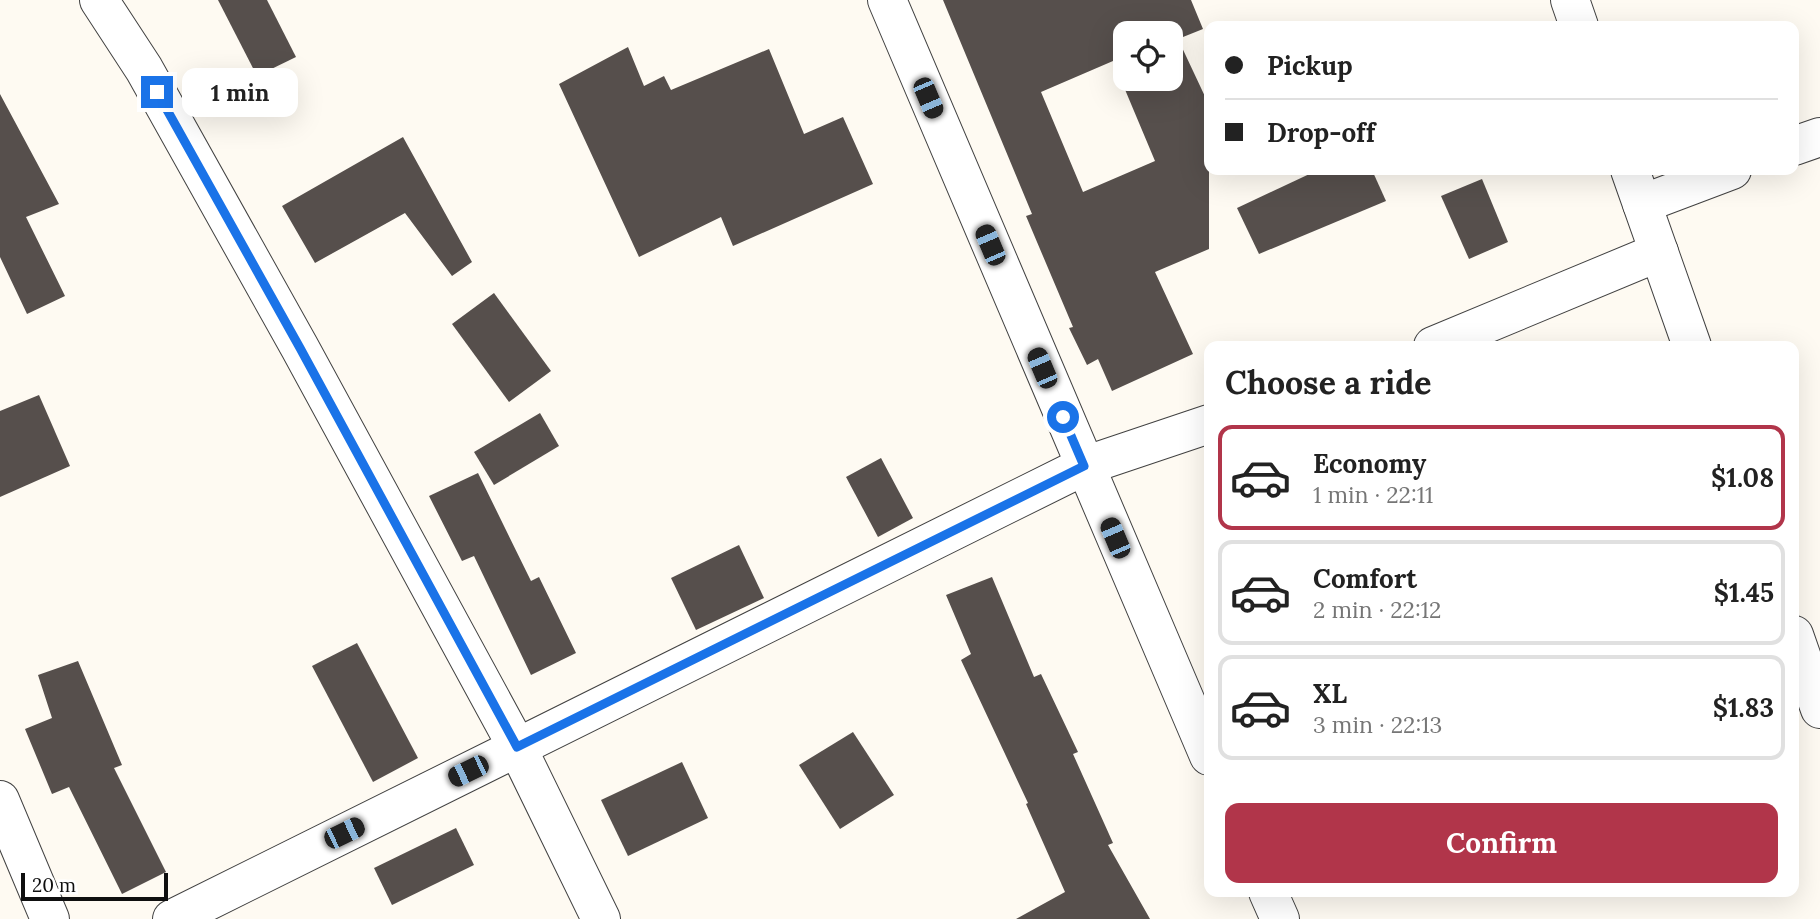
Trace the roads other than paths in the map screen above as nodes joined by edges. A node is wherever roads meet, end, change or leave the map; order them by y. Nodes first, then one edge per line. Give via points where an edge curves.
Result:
1 (99, 0) edge
2 (887, 0) edge
3 (1570, 0) edge
4 (1577, 21) edge
5 (1820, 136) edge
6 (1799, 144) edge
7 (1704, 175) edge
8 (1636, 187) edge
9 (1658, 252) junction
10 (1445, 341) edge
11 (1690, 341) edge
12 (1204, 426) edge
13 (1084, 466) junction
14 (1799, 649) edge
15 (1820, 709) edge
16 (1204, 744) edge
17 (517, 747) junction
18 (0, 800) edge
19 (1270, 897) edge
20 (50, 919) edge
21 (172, 919) edge
22 (601, 919) edge
23 (1280, 919) edge

1 - 17 street via 151,81
2 - 13 street
3 - 4 street
5 - 6 street
7 - 8 street
8 - 9 street
9 - 10 street
9 - 11 street
12 - 13 street
13 - 16 street
13 - 17 street
14 - 15 street
17 - 21 street
17 - 22 street
18 - 20 street
19 - 23 street

